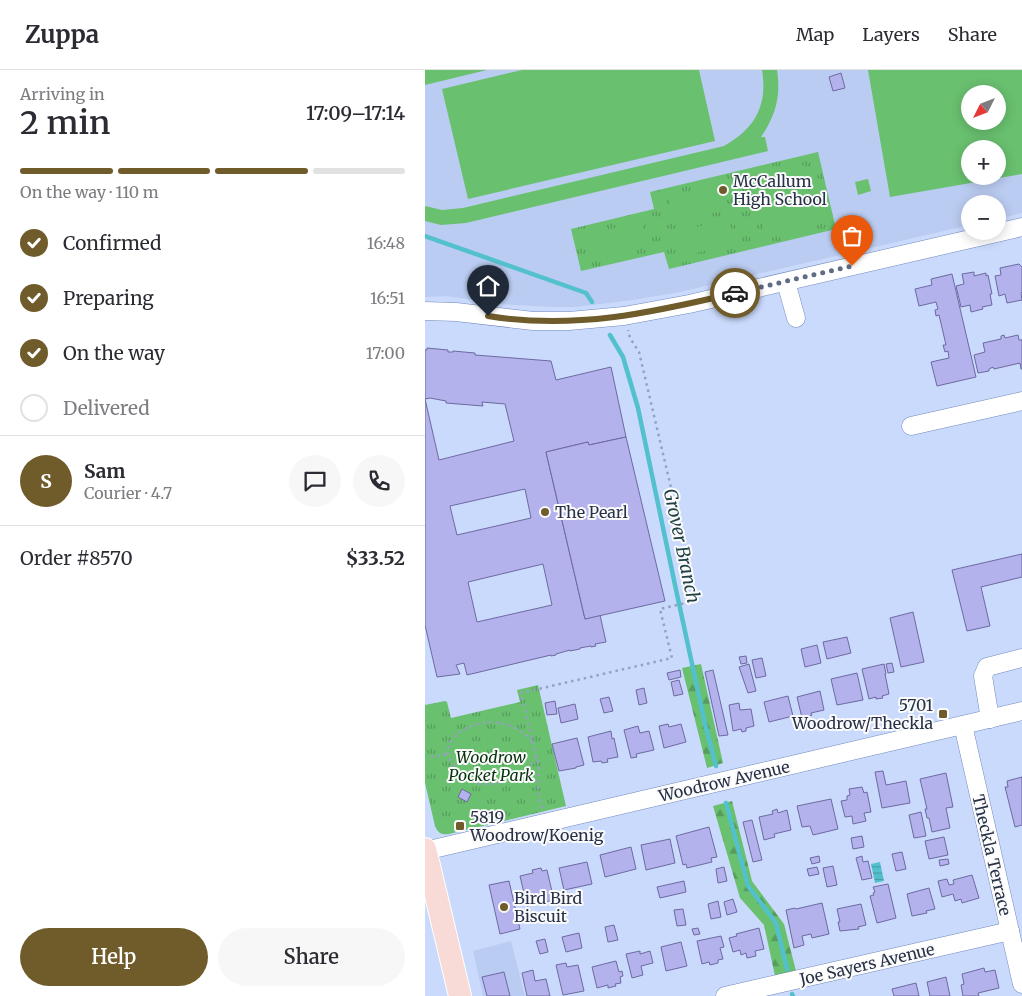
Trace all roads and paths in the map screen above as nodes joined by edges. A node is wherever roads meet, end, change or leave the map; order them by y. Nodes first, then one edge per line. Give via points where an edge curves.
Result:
1 (1022, 227) edge
2 (786, 282) junction
3 (425, 311) edge
4 (624, 316) junction
5 (795, 318) dead end
6 (1022, 401) edge
7 (911, 426) dead end
8 (1022, 658) edge
9 (1022, 711) edge
10 (990, 719) junction
11 (963, 725) junction
12 (533, 742) junction
13 (448, 754) junction
14 (431, 757) dead end
15 (537, 757) junction
16 (543, 809) dead end
17 (425, 850) edge
18 (1010, 931) junction
19 (1022, 984) edge
20 (459, 996) edge
21 (725, 996) edge

1 - 2 street
2 - 4 street
2 - 5 street
3 - 4 street via 541,321
4 - 12 path via 630,338 639,352 685,547 694,601 660,609 672,658 521,693
6 - 7 street
8 - 10 street via 987,667 983,676
9 - 10 street, Woodrow Avenue
10 - 11 street, Woodrow Avenue
11 - 17 street, Woodrow Avenue
11 - 18 street, Theckla Terrace
12 - 13 path via 514,727 488,722 475,724 456,735
12 - 15 path
13 - 14 path
13 - 15 path via 463,777 471,782 492,785 512,778 529,767
15 - 16 path via 538,789
17 - 20 main road
18 - 19 street, Theckla Terrace
18 - 21 street, Joe Sayers Avenue

